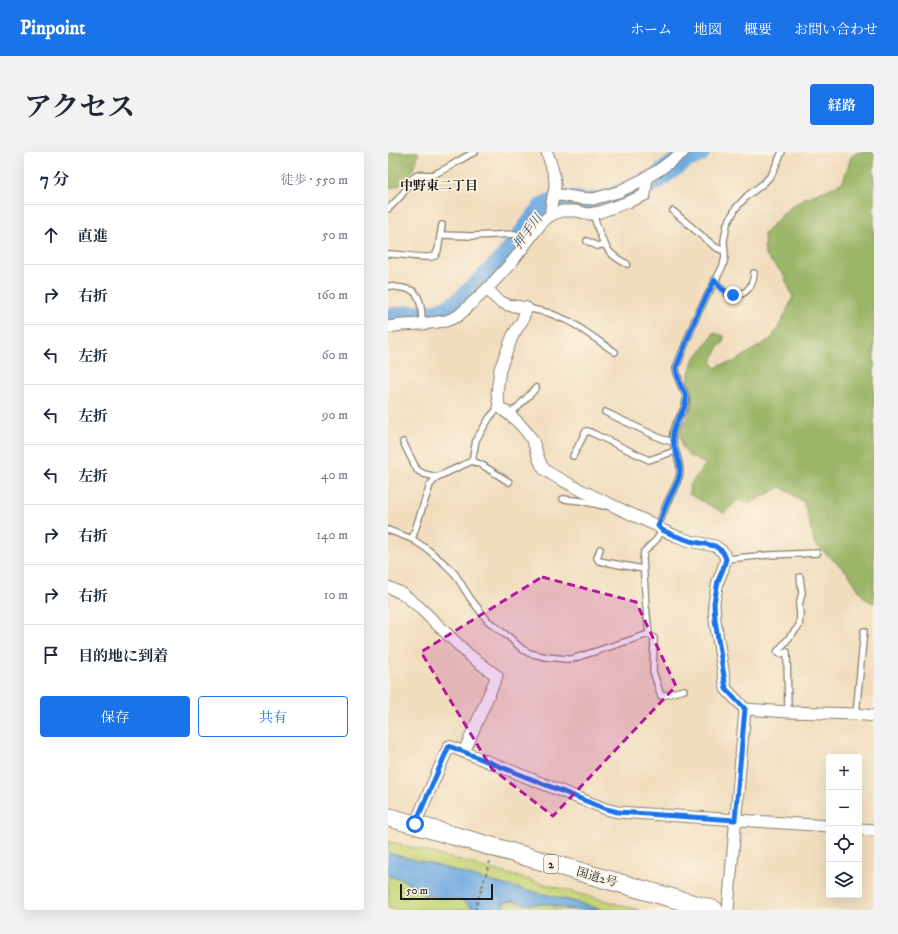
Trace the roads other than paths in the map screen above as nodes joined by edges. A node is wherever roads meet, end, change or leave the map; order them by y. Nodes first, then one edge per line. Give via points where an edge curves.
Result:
1 (475, 152) edge
2 (547, 152) edge
3 (683, 152) edge
4 (782, 152) edge
5 (646, 178) junction
6 (553, 196) junction
7 (388, 209) edge
8 (674, 211) dead end
9 (593, 213) junction
10 (551, 215) junction
11 (442, 225) dead end
12 (440, 235) junction
13 (528, 241) junction
14 (587, 242) dead end
15 (604, 244) junction
16 (724, 251) junction
17 (388, 254) edge
18 (627, 264) dead end
19 (754, 272) dead end
20 (715, 280) junction
21 (388, 286) edge
22 (488, 289) junction
23 (527, 308) junction
24 (421, 324) junction
25 (388, 327) edge
26 (615, 352) dead end
27 (536, 388) dead end
28 (499, 407) junction
29 (605, 412) dead end
30 (509, 413) junction
31 (403, 442) dead end
32 (673, 442) junction
33 (675, 451) junction
34 (573, 456) dead end
35 (472, 462) junction
36 (437, 477) junction
37 (509, 482) dead end
38 (563, 499) dead end
39 (608, 504) junction
40 (660, 528) junction
41 (388, 530) edge
42 (412, 539) junction
43 (600, 549) dead end
44 (817, 553) dead end
45 (726, 559) junction
46 (643, 569) junction
47 (800, 577) dead end
48 (388, 587) edge
49 (864, 631) dead end
50 (649, 634) junction
51 (684, 690) dead end
52 (745, 709) junction
53 (788, 712) junction
54 (856, 714) junction
55 (874, 716) edge
56 (464, 752) junction
57 (388, 817) edge
58 (735, 820) junction
59 (415, 824) junction
60 (826, 826) edge
61 (862, 829) edge
62 (874, 830) edge
63 (714, 910) edge
64 (728, 910) edge

1 - 7 lane via 432,175 414,177 402,195
2 - 6 street via 554,173
3 - 5 street
4 - 16 lane via 772,174 736,208 727,224
5 - 6 street via 618,192 592,199
5 - 9 street via 645,195
6 - 10 street
8 - 16 lane via 715,247
9 - 10 street via 562,211
9 - 15 lane
10 - 13 street via 543,221
11 - 12 lane
12 - 13 lane via 515,234
12 - 17 lane via 435,256
13 - 22 street
14 - 15 lane via 597,246
15 - 18 lane via 618,259
16 - 20 lane via 725,257
19 - 20 lane via 751,285 737,296 727,294
20 - 32 lane via 697,315 676,368 686,396 685,407 672,435
21 - 24 lane via 412,291 417,295 422,309
22 - 23 street via 499,301
22 - 24 street via 458,316 446,321
23 - 26 lane via 571,322
23 - 28 street via 500,369 497,392
24 - 25 street
27 - 30 lane
28 - 30 street
28 - 35 lane via 490,416 476,440
29 - 32 lane
30 - 39 street via 532,441 544,469
31 - 36 lane via 417,470
32 - 33 lane
33 - 34 lane via 649,460 586,431
33 - 40 lane via 680,472
35 - 36 lane
35 - 37 lane via 482,465
36 - 42 lane via 430,485
38 - 39 lane via 604,506
39 - 40 street
40 - 45 street via 690,541 715,546 723,552
40 - 46 lane via 657,539 644,552
41 - 42 lane
42 - 50 lane via 455,574 488,621 522,649 546,657 572,659
43 - 46 lane via 597,558 599,561
44 - 45 lane
45 - 52 street via 714,603 715,620 726,689
46 - 50 lane
47 - 53 lane via 800,626 777,652 787,652
48 - 56 street via 417,605 469,655 497,676
49 - 54 lane
50 - 51 lane via 654,638 653,672 661,696
52 - 53 street
52 - 58 street
53 - 54 street
54 - 55 street
56 - 58 street via 606,809
56 - 59 street via 449,746
57 - 59 highway, 国道2号 / 2
58 - 60 street
58 - 64 street
59 - 63 highway, 国道2号 / 2
61 - 62 street

